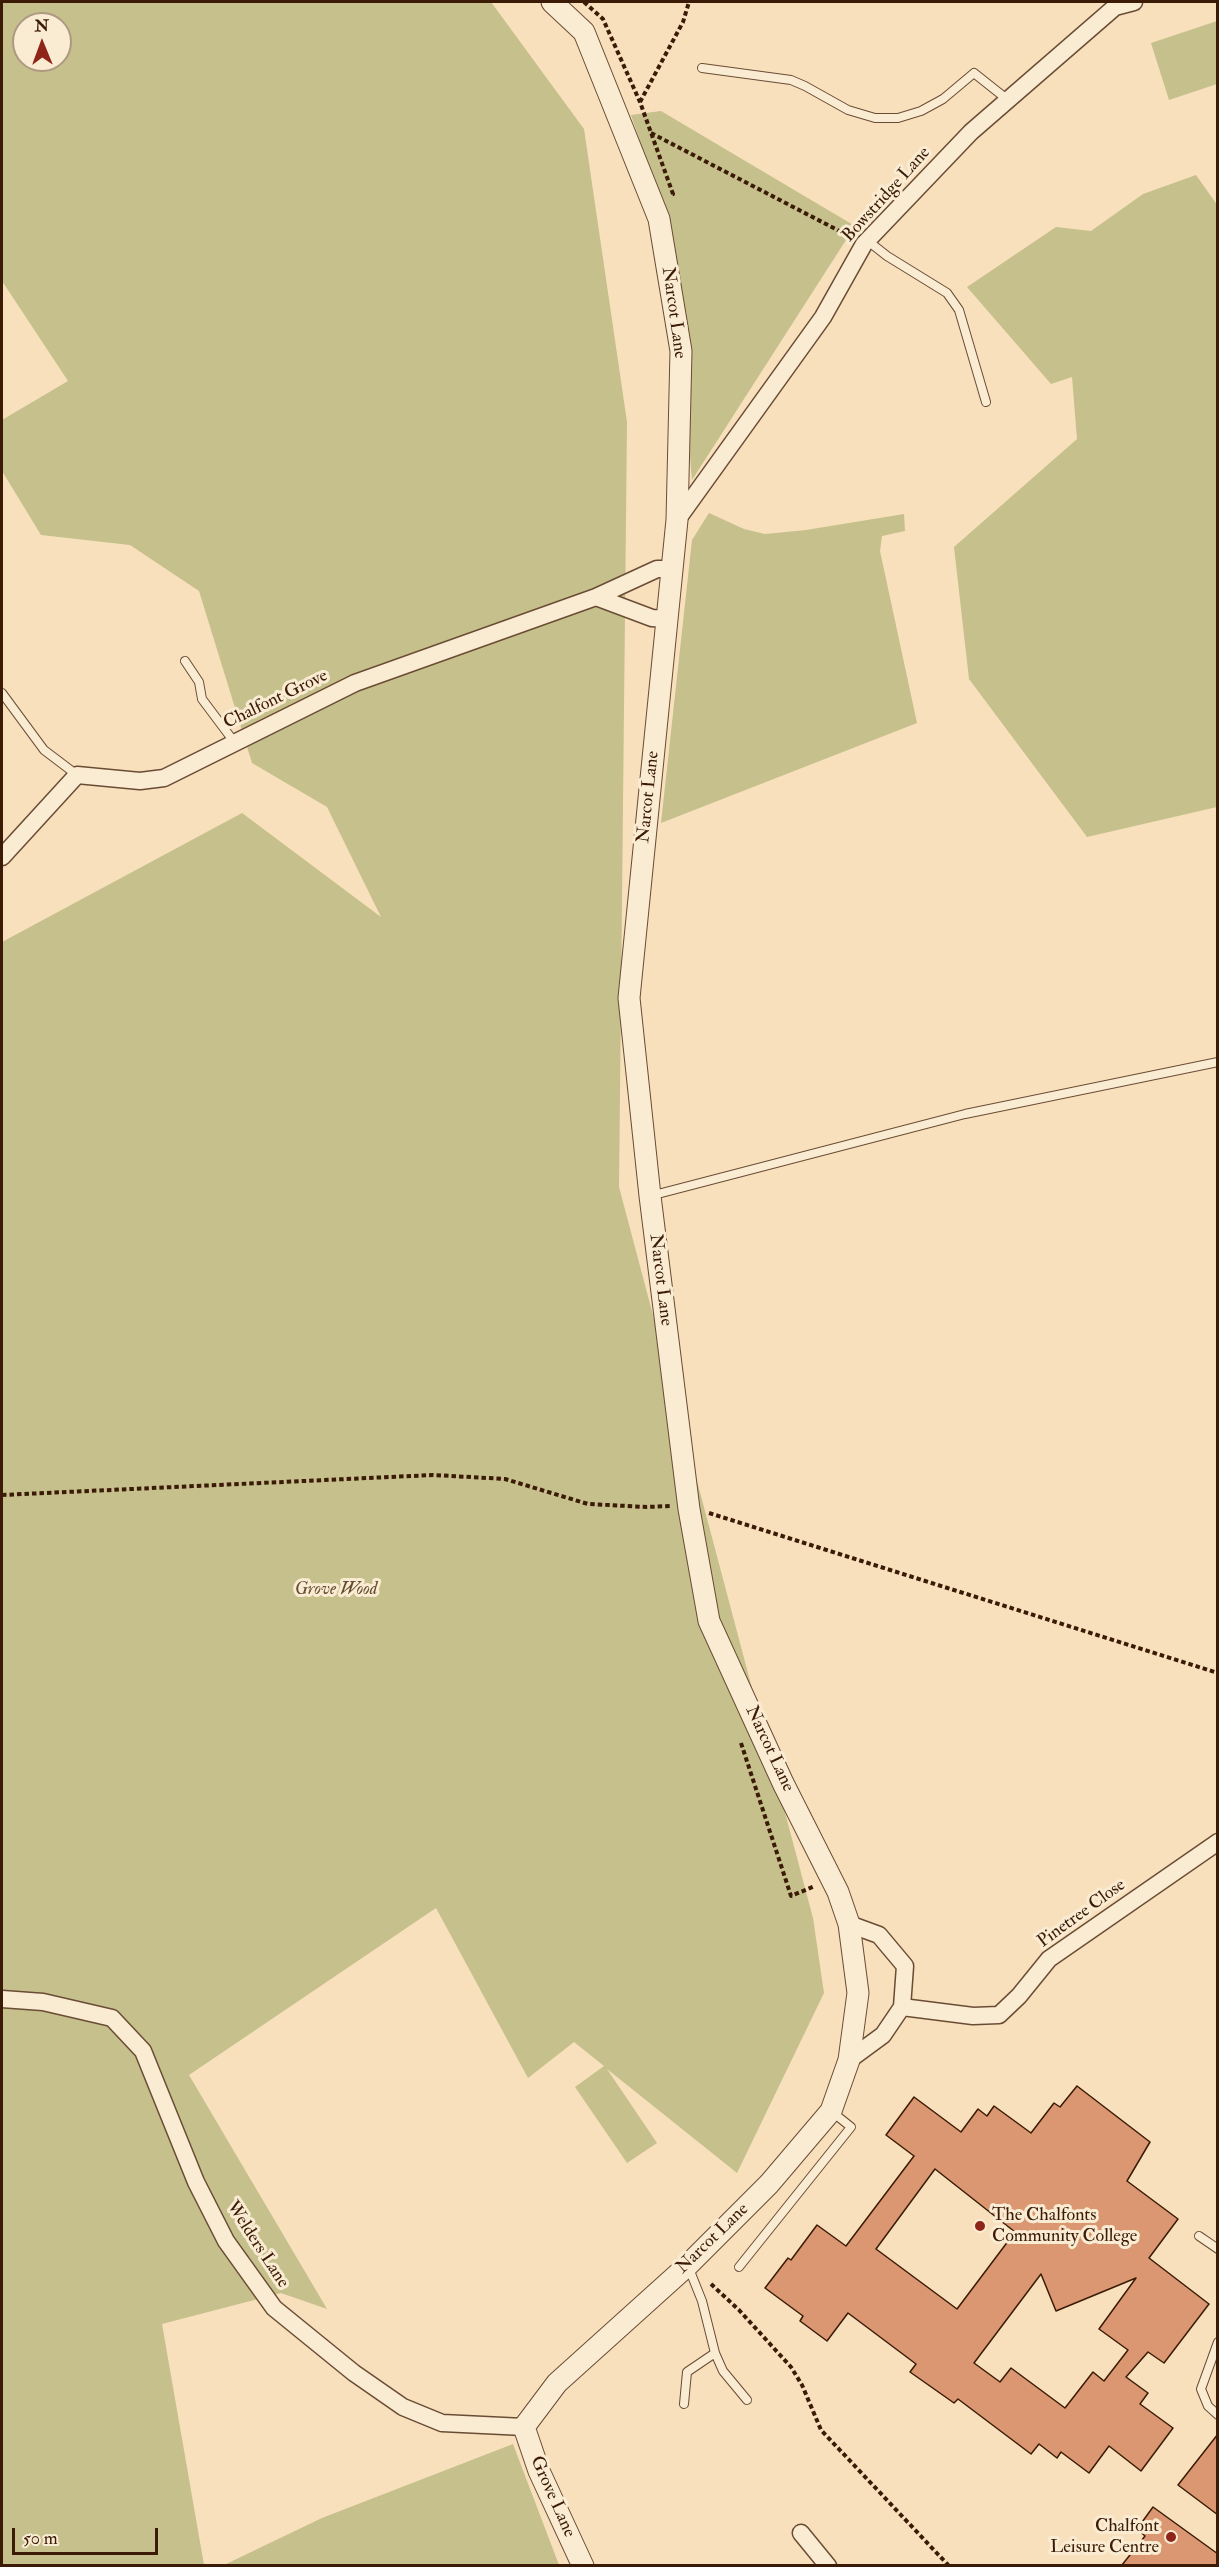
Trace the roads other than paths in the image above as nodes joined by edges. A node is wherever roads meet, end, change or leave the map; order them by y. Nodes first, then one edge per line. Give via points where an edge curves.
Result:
1 (552, 2) edge
2 (1134, 2) edge
3 (702, 68) dead end
4 (1008, 100) junction
5 (866, 242) junction
6 (986, 402) dead end
7 (677, 520) junction
8 (671, 568) junction
9 (596, 597) junction
10 (666, 619) junction
11 (186, 661) dead end
12 (2, 693) edge
13 (234, 743) junction
14 (77, 775) junction
15 (2, 857) edge
16 (1218, 1062) edge
17 (650, 1196) junction
18 (1218, 1842) edge
19 (849, 1924) junction
20 (2, 2000) edge
21 (902, 2007) junction
22 (849, 2060) junction
23 (831, 2111) junction
24 (1198, 2236) dead end
25 (1218, 2249) edge
26 (689, 2263) junction
27 (739, 2267) dead end
28 (1218, 2342) edge
29 (715, 2354) junction
30 (747, 2400) dead end
31 (684, 2404) dead end
32 (1218, 2415) edge
33 (524, 2427) junction
34 (801, 2533) dead end
35 (584, 2565) edge
36 (828, 2565) edge

1 - 7 street, Narcot Lane via 584,32 660,219 681,351
2 - 4 street, Bowstridge Lane via 1115,7
3 - 4 lane via 791,81 848,111 875,118 898,118 921,111 943,99 974,73
4 - 5 street, Bowstridge Lane via 971,132
5 - 6 lane via 947,293 959,310
5 - 7 street, Bowstridge Lane via 823,317
7 - 8 street, Narcot Lane
8 - 9 street, Chalfont Grove via 657,569
8 - 10 street, Narcot Lane
9 - 10 street via 652,618
9 - 13 street, Chalfont Grove via 355,683
10 - 17 street, Narcot Lane via 629,998
11 - 13 lane via 199,682 202,699
12 - 14 lane via 44,750
13 - 14 street, Chalfont Grove via 164,778 140,781
14 - 15 street
16 - 17 lane via 965,1114
17 - 19 street, Narcot Lane via 678,1510 710,1621 783,1783 832,1879
18 - 21 street, Pinetree Close via 1049,1959 999,2015 973,2016
19 - 21 street via 879,1935 905,1966
19 - 22 street, Narcot Lane via 858,1993
20 - 33 street, Welders Lane via 43,2002 112,2018 143,2051 196,2182 226,2241 274,2308 403,2407 442,2423
21 - 22 street via 884,2035
22 - 23 street, Narcot Lane
23 - 26 street, Narcot Lane via 769,2184
23 - 27 lane via 851,2127
24 - 25 lane
26 - 29 lane
26 - 33 street, Narcot Lane via 557,2383
28 - 32 lane via 1201,2389 1208,2406
29 - 30 lane via 723,2371
29 - 31 lane via 687,2372
33 - 35 street, Grove Lane via 539,2471
34 - 36 street

